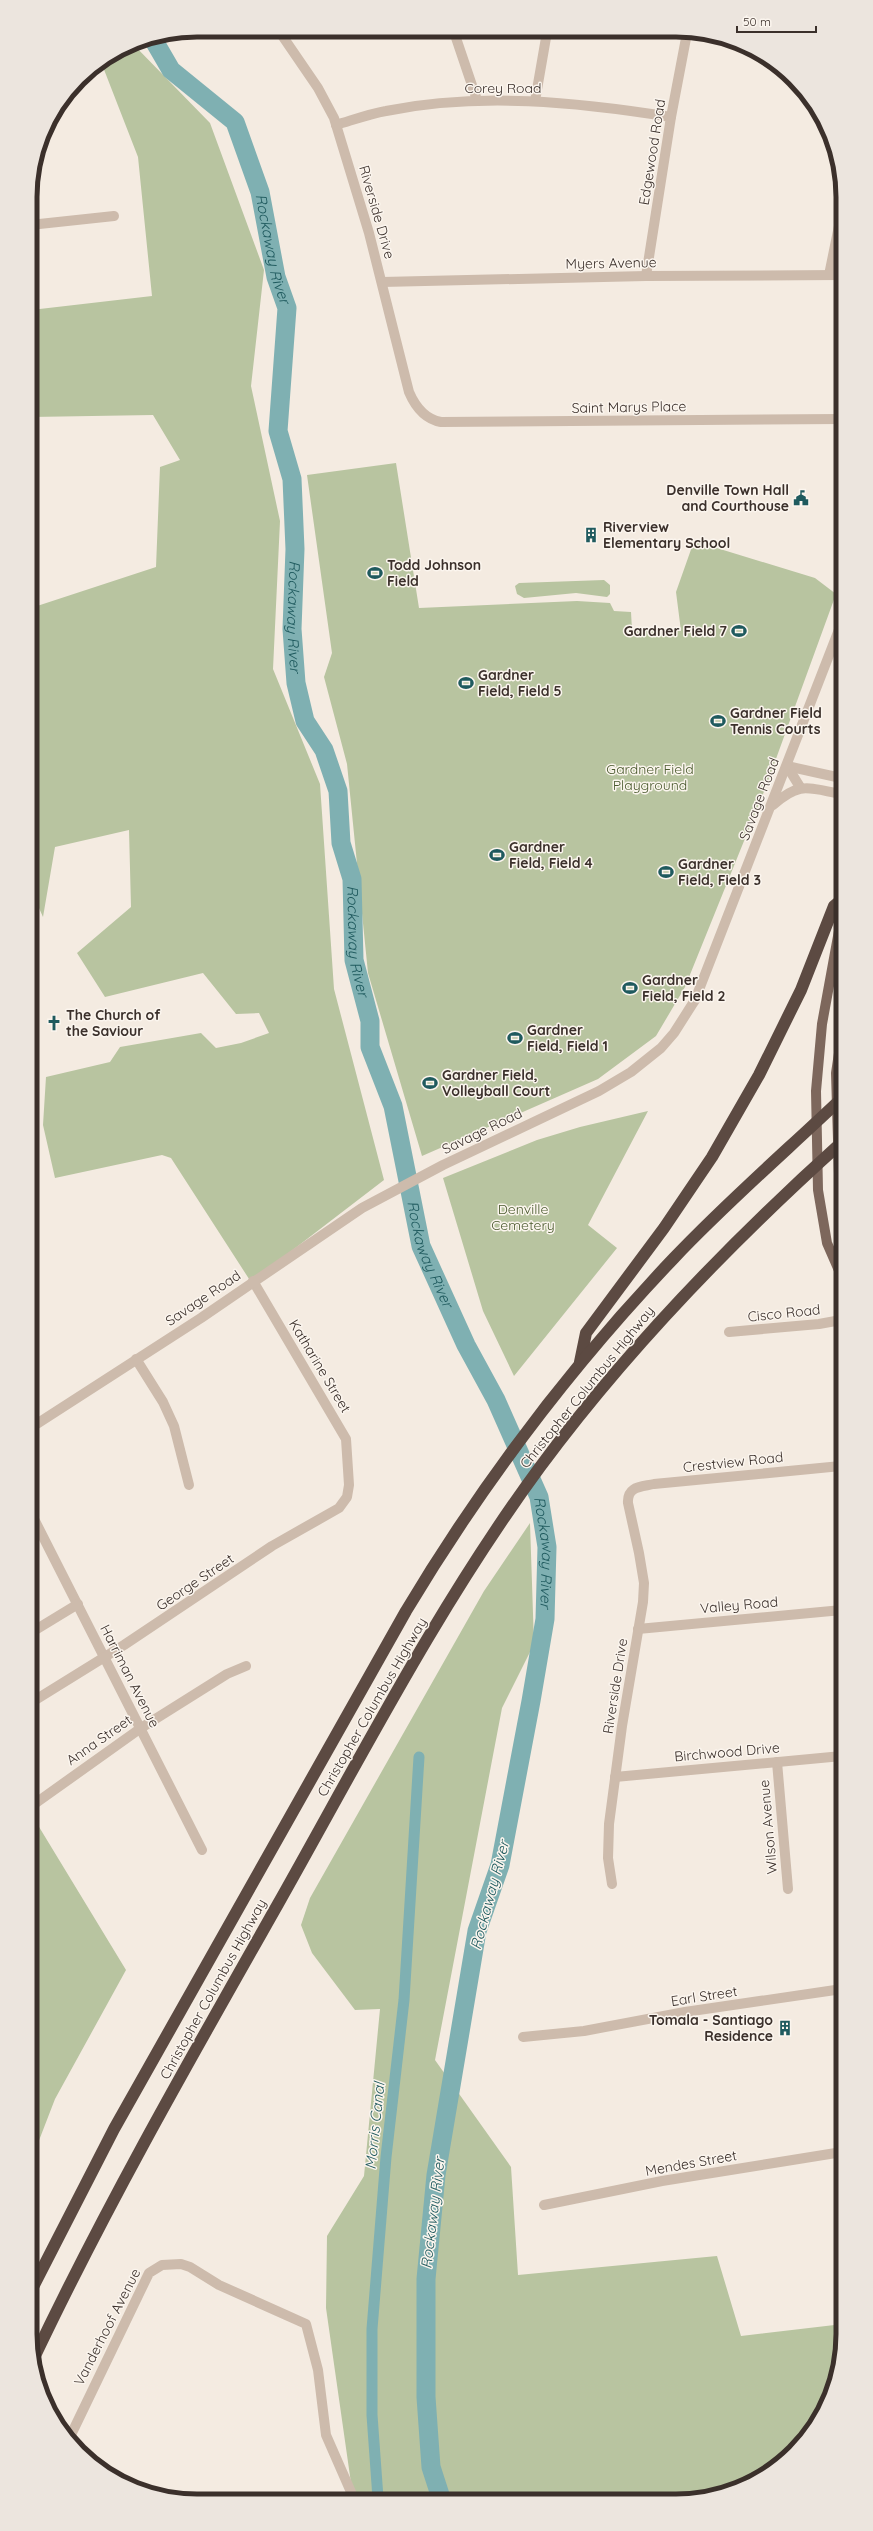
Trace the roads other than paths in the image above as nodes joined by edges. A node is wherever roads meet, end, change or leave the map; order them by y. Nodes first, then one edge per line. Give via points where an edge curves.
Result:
1 (284, 37) edge
2 (456, 37) edge
3 (546, 37) edge
4 (686, 37) edge
5 (477, 100) junction
6 (535, 101) junction
7 (671, 117) junction
8 (336, 125) junction
9 (114, 216) dead end
10 (37, 224) edge
11 (836, 241) edge
12 (829, 275) junction
13 (836, 275) edge
14 (646, 276) junction
15 (382, 282) junction
16 (422, 412) joint
17 (836, 419) edge
18 (836, 637) edge
19 (787, 766) junction
20 (836, 777) edge
21 (800, 787) junction
22 (836, 793) edge
23 (772, 806) junction
24 (836, 904) edge
25 (836, 947) edge
26 (836, 1104) edge
27 (836, 1148) edge
28 (836, 1263) edge
29 (253, 1281) junction
30 (836, 1321) edge
31 (729, 1332) dead end
32 (136, 1359) junction
33 (580, 1363) junction
34 (37, 1424) edge
35 (836, 1467) edge
36 (348, 1469) joint
37 (189, 1485) dead end
38 (629, 1493) joint
39 (37, 1525) edge
40 (78, 1604) junction
41 (836, 1611) edge
42 (638, 1628) junction
43 (37, 1629) edge
44 (105, 1656) junction
45 (246, 1666) dead end
46 (37, 1699) edge
47 (141, 1728) junction
48 (836, 1757) edge
49 (777, 1762) junction
50 (615, 1777) junction
51 (37, 1801) edge
52 (202, 1850) dead end
53 (612, 1884) dead end
54 (788, 1889) dead end
55 (836, 1990) edge
56 (523, 2037) dead end
57 (836, 2153) edge
58 (544, 2205) dead end
59 (37, 2279) edge
60 (38, 2351) edge
61 (72, 2433) edge
62 (350, 2494) edge

1 - 8 street, Riverside Drive via 318,88
2 - 5 street
3 - 6 street
4 - 7 street, Edgewood Road
5 - 6 street, Corey Road
5 - 8 street, Corey Road via 384,111
6 - 7 street, Corey Road
7 - 14 street, Edgewood Road
8 - 15 street, Riverside Drive
9 - 10 street
11 - 12 street
12 - 13 street, Myers Avenue
12 - 14 street, Myers Avenue
14 - 15 street, Myers Avenue
15 - 16 street, Riverside Drive via 410,392
16 - 17 street, Saint Marys Place via 432,420 441,422
18 - 19 street, Savage Road
19 - 20 street
19 - 21 street
19 - 23 street, Savage Road
21 - 22 street
21 - 23 street via 788,792
23 - 29 street, Savage Road via 695,1000 661,1048 630,1072 599,1090 443,1165 362,1208
24 - 33 highway via 801,990 759,1076 712,1157 664,1228 586,1333
25 - 28 main road via 822,1024 816,1092 818,1190 827,1243
26 - 33 highway, Christopher Columbus Highway via 729,1202 674,1258
27 - 60 highway, Christopher Columbus Highway via 703,1275 646,1337 545,1460 491,1537 406,1676 194,2053 74,2277
29 - 32 street, Savage Road via 202,1318
29 - 36 street, Katharine Street via 337,1420 346,1439
30 - 31 street, Cisco Road
32 - 34 street, Savage Road
32 - 37 street via 163,1402 174,1426
33 - 59 highway, Christopher Columbus Highway via 489,1482 406,1611 114,2130
35 - 38 street, Crestview Road via 654,1484 634,1488
36 - 44 street, George Street via 347,1497 339,1508 272,1546
38 - 42 street, Riverside Drive via 628,1503 644,1583
39 - 40 street, Harriman Avenue
40 - 43 street
40 - 44 street, Harriman Avenue
41 - 42 street, Valley Road
42 - 50 street, Riverside Drive
44 - 46 street, George Street
44 - 47 street, Harriman Avenue
45 - 47 street, Anna Street via 227,1674
47 - 51 street, Anna Street
47 - 52 street, Harriman Avenue
48 - 49 street, Birchwood Drive
49 - 50 street, Birchwood Drive
49 - 54 street, Wilson Avenue
50 - 53 street, Riverside Drive via 608,1844
55 - 56 street, Earl Street via 685,2012 584,2031
57 - 58 street, Mendes Street via 662,2181
61 - 62 street, Vanderhoof Avenue via 149,2273 171,2263 190,2267 219,2286 306,2324 318,2370 326,2435

